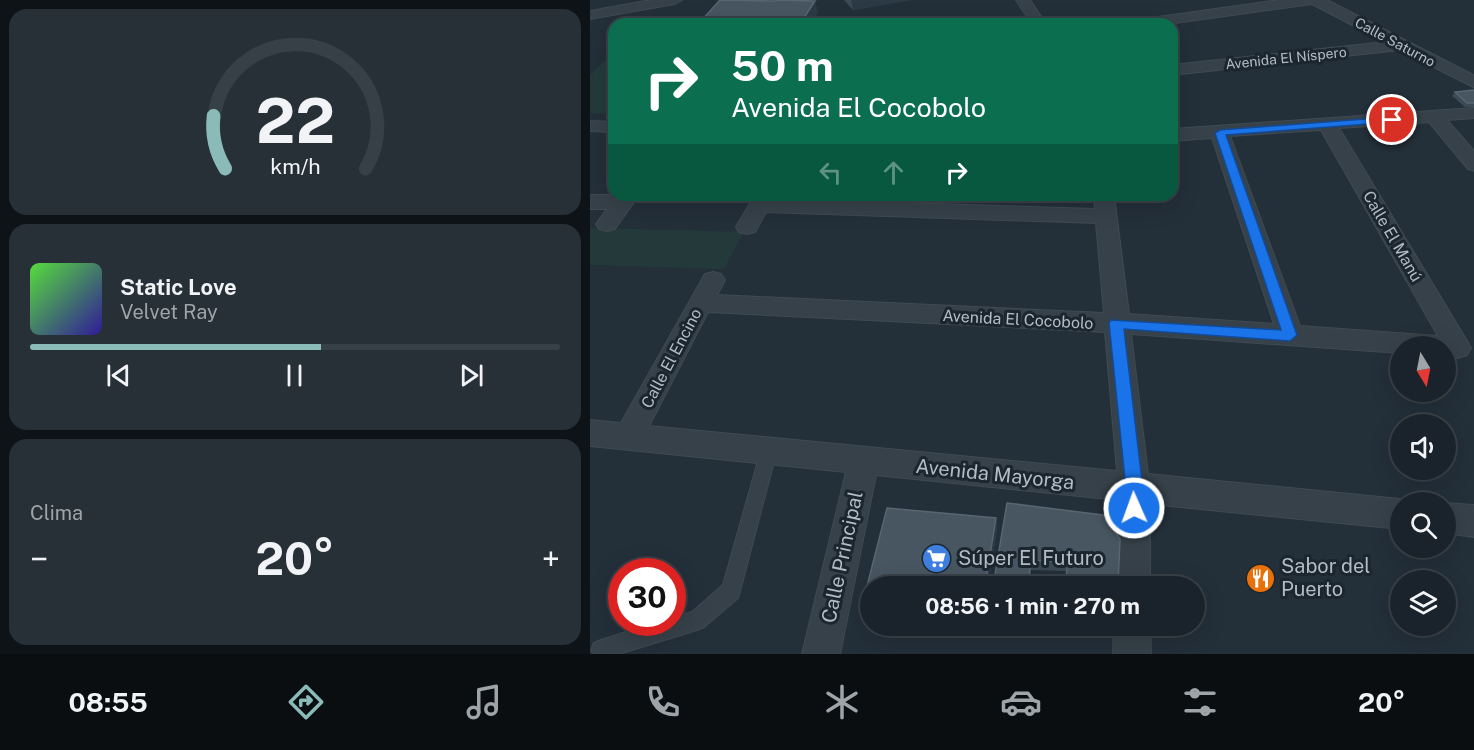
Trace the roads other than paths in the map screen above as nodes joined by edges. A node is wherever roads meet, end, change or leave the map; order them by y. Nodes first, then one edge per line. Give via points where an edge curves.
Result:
1 (676, 0) edge
2 (1023, 0) edge
3 (1310, 0) edge
4 (1316, 0) edge
5 (590, 15) edge
6 (1035, 18) edge
7 (1178, 18) edge
8 (1401, 45) junction
9 (1178, 69) edge
10 (1475, 84) edge
11 (1475, 113) edge
12 (1435, 117) junction
13 (1327, 124) junction
14 (590, 126) edge
15 (608, 127) edge
16 (1220, 133) junction
17 (1178, 135) edge
18 (1475, 165) edge
19 (608, 200) edge
20 (624, 201) edge
21 (762, 201) edge
22 (831, 201) edge
23 (590, 202) edge
24 (1105, 205) edge
25 (607, 224) dead end
26 (747, 227) dead end
27 (707, 292) joint
28 (1116, 323) junction
29 (1290, 335) junction
30 (1449, 336) edge
31 (1390, 342) edge
32 (590, 433) edge
33 (629, 436) junction
34 (769, 450) junction
35 (864, 460) junction
36 (1134, 489) junction
37 (1390, 513) edge
38 (1456, 519) edge
39 (1475, 521) edge
40 (1133, 576) edge
41 (1132, 636) edge
42 (601, 650) dead end
43 (821, 654) edge
44 (1132, 654) edge

1 - 5 street
2 - 6 street
3 - 7 street
4 - 8 street, Calle Saturno
8 - 9 street, Avenida El Níspero
8 - 10 street, Calle Saturno
11 - 12 street
12 - 13 street
12 - 18 street
13 - 16 street
13 - 30 street, Calle El Manú
14 - 15 street
16 - 17 street
16 - 29 street
19 - 23 street
20 - 25 street
21 - 26 street
22 - 24 street
24 - 28 street
27 - 28 street, Avenida El Cocobolo
27 - 33 street, Calle El Encino
28 - 29 street, Avenida El Cocobolo
28 - 36 street
29 - 31 street, Avenida El Cocobolo
32 - 33 street, Avenida Mayorga
33 - 34 street, Avenida Mayorga
34 - 35 street, Avenida Mayorga
34 - 42 lane via 731,591 696,620
35 - 36 street, Avenida Mayorga
35 - 43 street, Calle Principal
36 - 37 street, Avenida Mayorga
36 - 40 street
38 - 39 street
41 - 44 street

